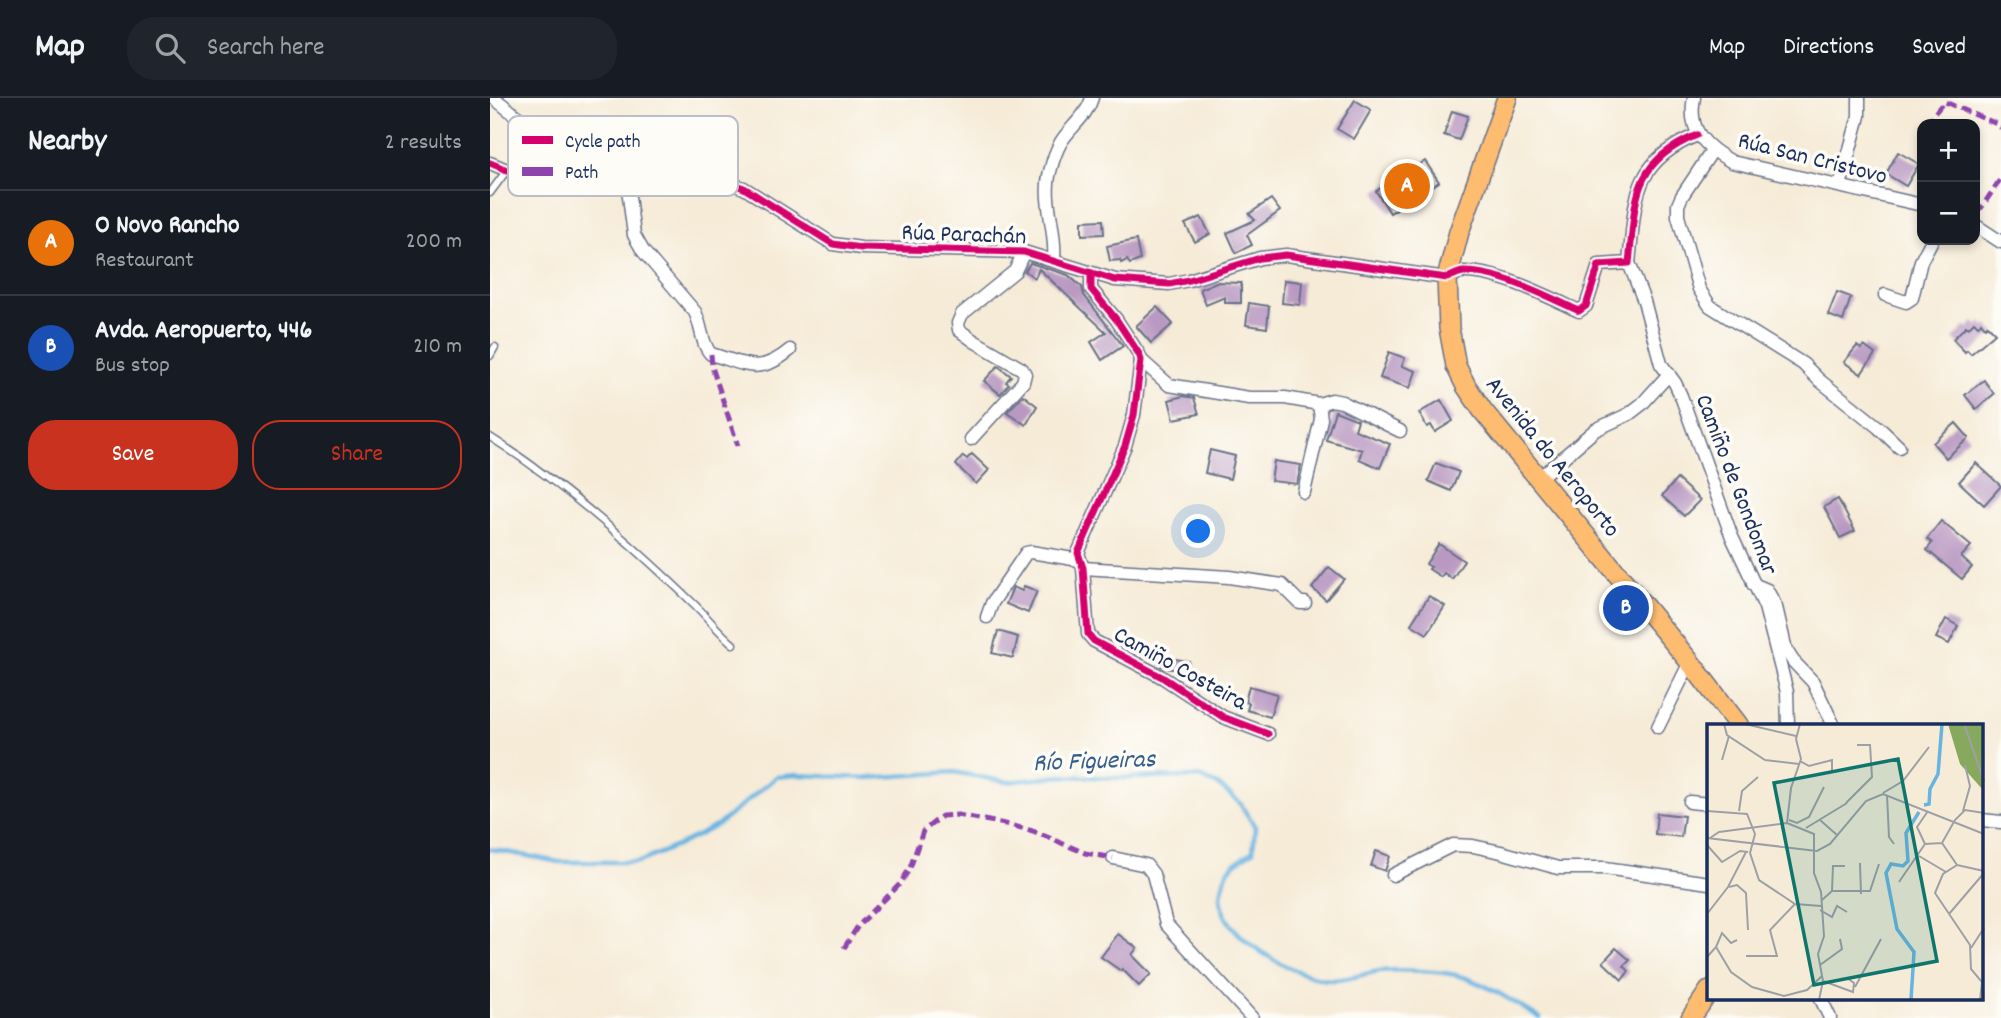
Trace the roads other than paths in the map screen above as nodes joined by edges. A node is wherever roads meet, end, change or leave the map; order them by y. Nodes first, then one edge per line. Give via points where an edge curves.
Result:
1 (494, 98) edge
2 (1092, 98) edge
3 (1507, 98) edge
4 (1694, 98) edge
5 (1859, 98) edge
6 (516, 116) edge
7 (1697, 135) junction
8 (1712, 151) junction
9 (490, 163) edge
10 (508, 170) joint
11 (738, 186) edge
12 (1840, 186) junction
13 (490, 193) edge
14 (628, 196) edge
15 (1917, 204) edge
16 (1980, 228) edge
17 (2001, 242) edge
18 (1929, 245) edge
19 (1024, 252) junction
20 (1054, 259) junction
21 (1629, 263) junction
22 (1091, 274) junction
23 (1447, 278) junction
24 (1885, 295) dead end
25 (495, 347) dead end
26 (790, 350) dead end
27 (490, 356) edge
28 (1140, 360) junction
29 (1669, 374) junction
30 (1319, 404) junction
31 (1400, 431) dead end
32 (490, 437) edge
33 (971, 439) dead end
34 (1899, 447) dead end
35 (1538, 479) junction
36 (1304, 492) dead end
37 (1081, 564) junction
38 (1753, 584) junction
39 (1304, 603) dead end
40 (987, 617) dead end
41 (733, 644) dead end
42 (1690, 662) junction
43 (1737, 724) edge
44 (1788, 724) edge
45 (1834, 724) edge
46 (1658, 727) dead end
47 (1268, 734) dead end
48 (1690, 802) dead end
49 (1707, 804) edge
50 (1983, 820) edge
51 (2001, 822) edge
52 (1113, 858) dead end
53 (1393, 875) dead end
54 (1707, 883) edge
55 (1707, 994) edge
56 (1821, 1000) edge
57 (1252, 1018) edge
58 (1691, 1018) edge
59 (1830, 1018) edge

1 - 6 street
2 - 20 street via 1061,142 1050,169 1047,207
3 - 23 main road, Avenida do Aeroporto
4 - 7 street
5 - 12 street
7 - 8 street, Rúa San Cristovo
7 - 21 street, Camiño de Gondomar via 1678,143 1646,172 1632,216
8 - 12 street, Rúa San Cristovo via 1732,162
8 - 34 street via 1678,205 1703,298 1725,317 1803,364
9 - 10 street, Rúa Parachán
10 - 13 lane
11 - 19 street, Rúa Parachán via 833,244
12 - 15 street, Rúa San Cristovo
14 - 26 street via 634,234 695,312 711,354 758,367 775,362
16 - 17 street
18 - 24 street via 1912,298 1906,302
19 - 20 street, Rúa Parachán
19 - 33 street via 1015,271 962,314 958,323 959,330 1025,374 1023,382
20 - 22 street, Rúa Parachán
21 - 23 street via 1599,265 1586,306 1579,310 1494,277 1461,272
21 - 29 street, Camiño de Gondomar via 1659,359
22 - 23 street, Rúa Parachán via 1169,284 1286,255
22 - 28 street via 1091,289 1116,319
23 - 35 main road, Avenida do Aeroporto via 1451,344 1460,376
25 - 27 lane
28 - 30 street via 1169,384
28 - 37 street, Camiño Costeira via 1128,439 1078,553
29 - 35 street via 1642,404 1595,430
29 - 38 street, Camiño de Gondomar
30 - 31 street via 1342,402
30 - 36 street via 1321,419
32 - 41 lane via 537,466 609,527
35 - 42 main road, Avenida do Aeroporto
37 - 39 street via 1282,585
37 - 40 street via 1026,553
37 - 47 street, Camiño Costeira via 1086,627 1094,641 1223,717
38 - 44 street, Camiño de Gondomar via 1765,607 1787,692
38 - 45 street via 1767,590 1786,650 1813,682
42 - 43 main road, Avenida do Aeroporto
42 - 46 street
48 - 49 street
50 - 51 street
52 - 57 street via 1146,865 1153,874 1166,923
53 - 54 street via 1452,845 1501,852 1558,868 1605,869
55 - 58 main road
56 - 59 street

